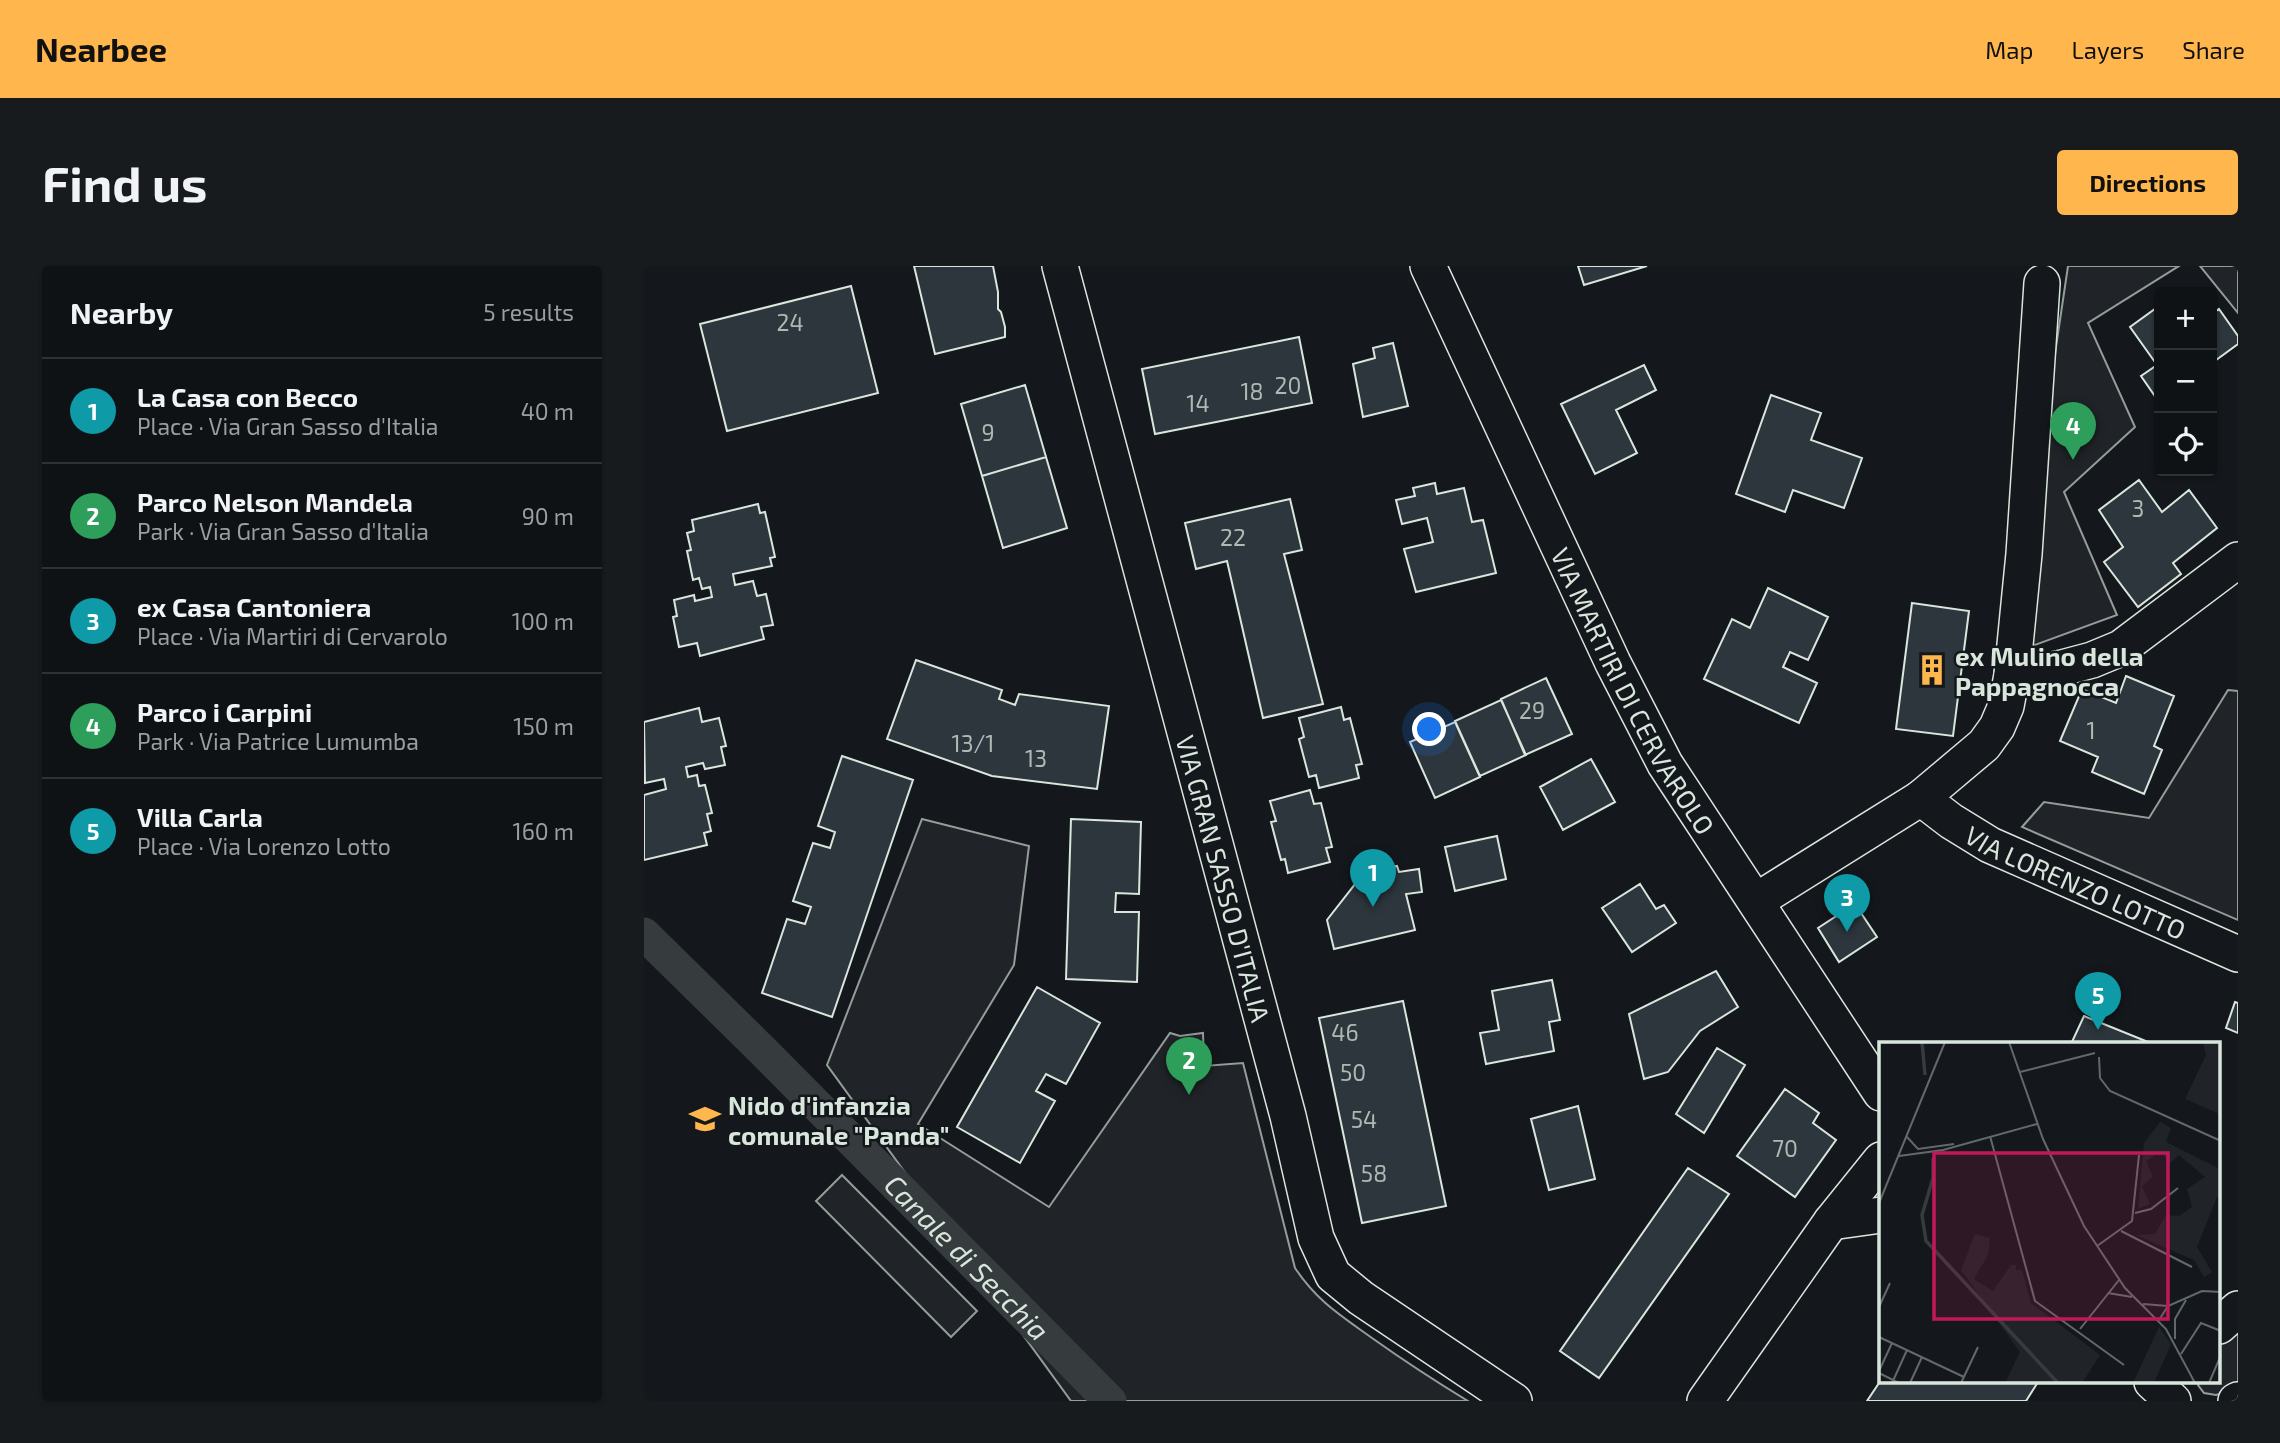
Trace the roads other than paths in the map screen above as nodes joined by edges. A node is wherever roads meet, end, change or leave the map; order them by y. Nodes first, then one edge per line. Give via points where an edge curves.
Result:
1 (1060, 266) edge
2 (1428, 266) edge
3 (2042, 284) dead end
4 (2238, 560) edge
5 (2012, 675) junction
6 (1921, 798) junction
7 (1756, 901) junction
8 (2238, 954) edge
9 (1879, 1090) edge
10 (1879, 1162) edge
11 (1879, 1215) edge
12 (1831, 1222) junction
13 (2238, 1308) edge
14 (2220, 1309) edge
15 (2220, 1325) edge
16 (2154, 1384) edge
17 (2188, 1384) edge
18 (1514, 1401) edge
19 (1704, 1401) edge
20 (2172, 1401) edge
21 (2182, 1401) edge

1 - 18 street, VIA GRAN SASSO D'ITALIA via 1284,1104 1315,1238 1333,1275 1361,1298
2 - 7 street, VIA MARTIRI DI CERVAROLO via 1613,663 1665,764
3 - 5 street
4 - 5 street via 2121,648 2062,668
5 - 6 street via 2006,706 1984,746
6 - 7 street
6 - 8 street, VIA LORENZO LOTTO via 1990,845
7 - 9 street, VIA MARTIRI DI CERVAROLO
10 - 12 street
11 - 12 street
12 - 19 street
13 - 14 street
13 - 15 street
16 - 20 street
17 - 21 street

